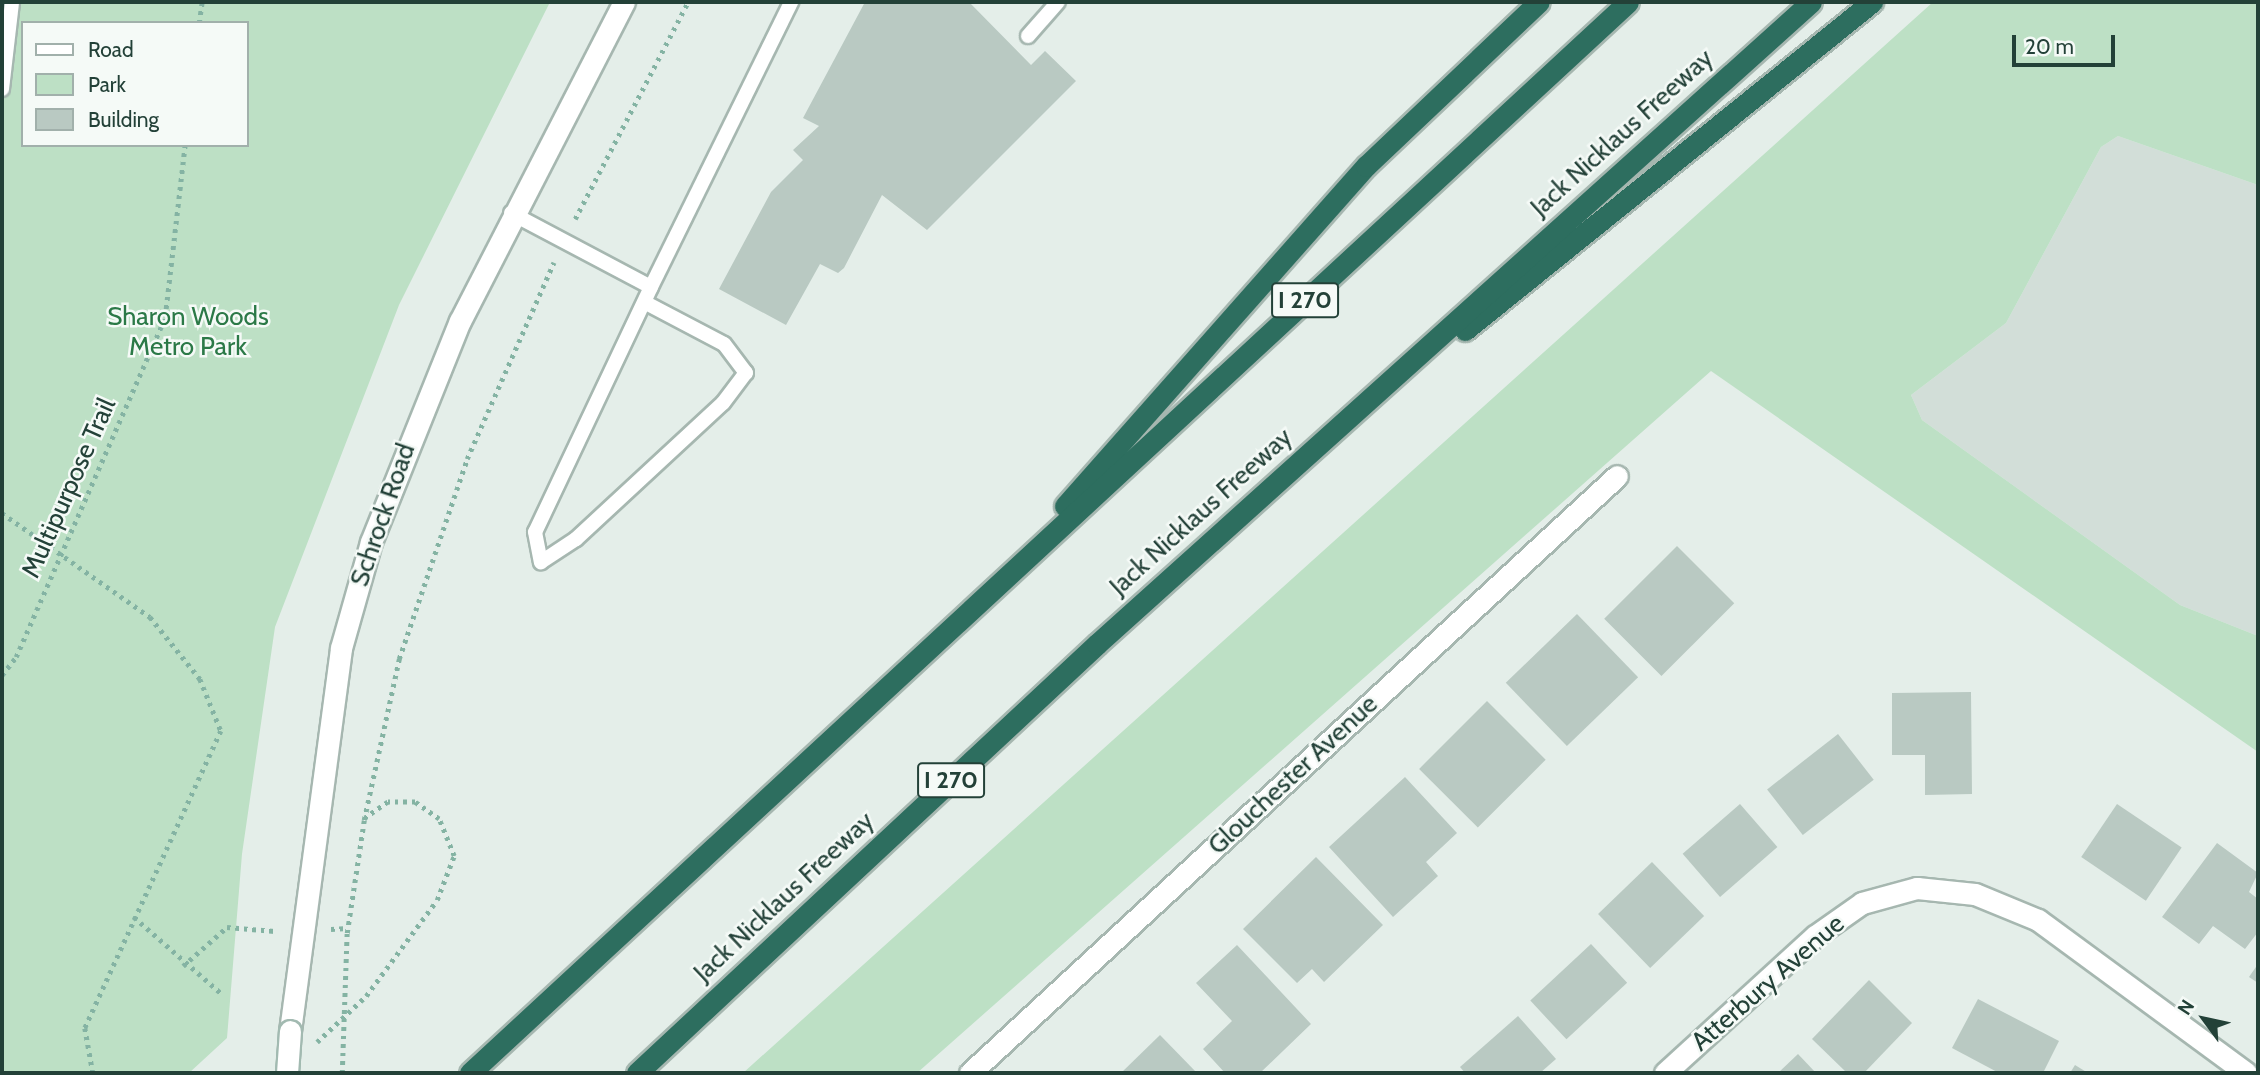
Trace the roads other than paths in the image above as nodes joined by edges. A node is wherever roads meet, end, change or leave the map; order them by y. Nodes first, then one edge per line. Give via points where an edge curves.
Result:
1 (12, 2) edge
2 (624, 2) edge
3 (791, 2) edge
4 (1058, 2) edge
5 (1539, 2) edge
6 (1629, 2) edge
7 (1811, 2) edge
8 (1872, 2) edge
9 (1028, 36) dead end
10 (2, 89) edge
11 (511, 213) junction
12 (651, 287) junction
13 (644, 302) junction
14 (1617, 476) dead end
15 (1267, 489) junction
16 (982, 599) junction
17 (288, 1073) edge
18 (470, 1073) edge
19 (637, 1073) edge
20 (970, 1073) edge
21 (1665, 1073) edge
22 (2246, 1073) edge

1 - 10 lane
2 - 11 street, Schrock Road
3 - 12 lane
4 - 9 lane
5 - 16 highway via 1366,166
6 - 16 highway, I 270
7 - 15 highway, Jack Nicklaus Freeway / I 270
8 - 15 highway
11 - 12 lane
11 - 17 street, Schrock Road, bridge via 421,410 371,542 341,648 300,935
12 - 13 lane
13 - 13 lane via 535,532 541,562 576,539 723,403 746,373 724,344
14 - 20 street, Glouchester Avenue
15 - 19 highway, Jack Nicklaus Freeway / I 270
16 - 18 highway, I 270
21 - 22 street, Atterbury Avenue via 1815,936 1862,903 1917,888 1975,894 2038,920

